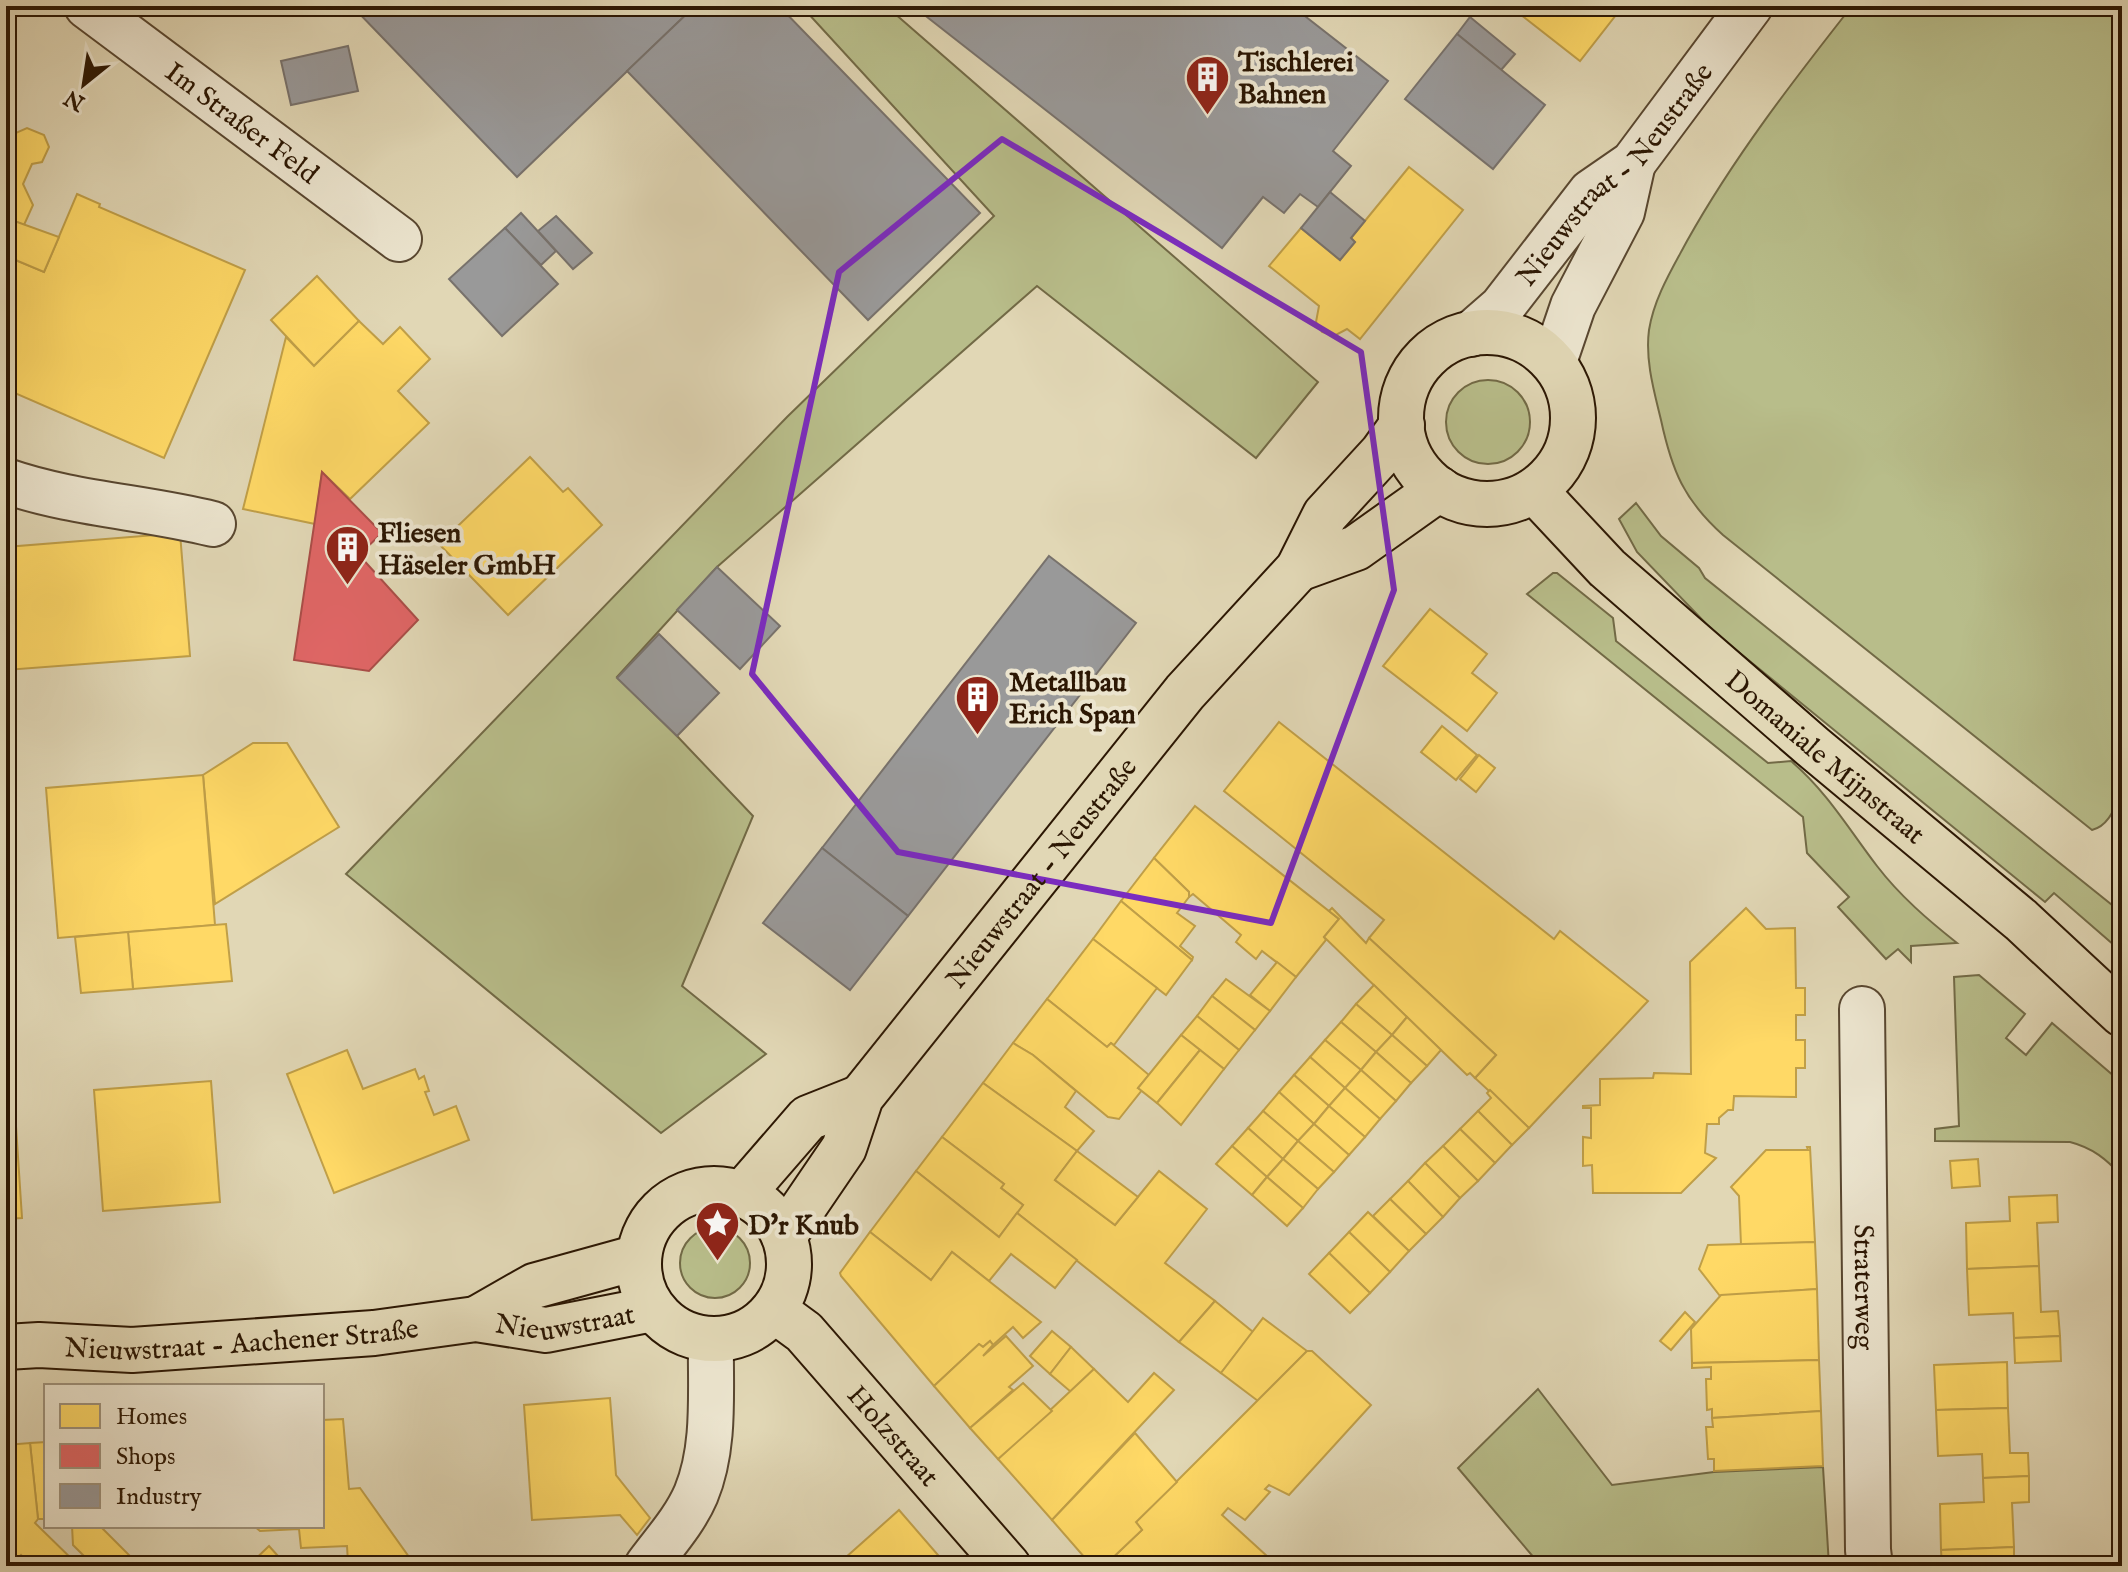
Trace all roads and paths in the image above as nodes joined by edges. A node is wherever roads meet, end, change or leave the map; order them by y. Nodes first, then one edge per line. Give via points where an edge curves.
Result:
1 (87, 6) edge
2 (1750, 6) edge
3 (1633, 163) junction
4 (399, 239) dead end
5 (1471, 334) junction
6 (1554, 362) junction
7 (1402, 425) junction
8 (6, 481) edge
9 (1439, 489) junction
10 (1535, 491) junction
11 (213, 524) dead end
12 (1298, 569) junction
13 (1862, 1009) dead end
14 (2122, 1014) edge
15 (861, 1097) junction
16 (743, 1193) junction
17 (784, 1236) junction
18 (639, 1257) junction
19 (653, 1309) junction
20 (774, 1310) junction
21 (476, 1319) junction
22 (711, 1339) junction
23 (6, 1347) edge
24 (647, 1566) edge
25 (1008, 1566) edge
26 (1870, 1566) edge

1 - 4 street, Im Straßer Feld
2 - 3 street, Nieuwstraat - Neustraße
3 - 5 street, Nieuwstraat - Neustraße via 1591,192 1502,307
3 - 6 street via 1622,212 1573,306
5 - 6 main road via 1494,332 1515,338
5 - 7 main road via 1450,339 1422,363 1407,393
6 - 10 main road via 1569,393 1572,436 1552,476
7 - 9 main road via 1417,468
7 - 12 main road, Nieuwstraat - Neustraße via 1325,515
8 - 11 street
9 - 10 main road via 1471,503 1494,505
9 - 12 main road via 1356,548
10 - 14 main road, Domaniale Mijnstraat via 1607,568 2021,920
12 - 15 main road, Nieuwstraat - Neustraße via 1185,692
13 - 26 street, Straterweg
15 - 16 main road via 808,1118
15 - 17 main road via 844,1148
16 - 17 main road via 776,1219
16 - 18 main road via 710,1188 678,1196 648,1226
17 - 20 main road via 789,1274
18 - 19 main road via 642,1288
18 - 21 main road via 534,1286
19 - 21 main road, Nieuwstraat via 546,1330
19 - 22 main road via 670,1326
20 - 22 main road via 746,1332
20 - 25 main road, Holzstraat via 804,1332
21 - 23 main road, Nieuwstraat - Aachener Straße via 374,1333 132,1350
22 - 24 street via 704,1471 687,1510

